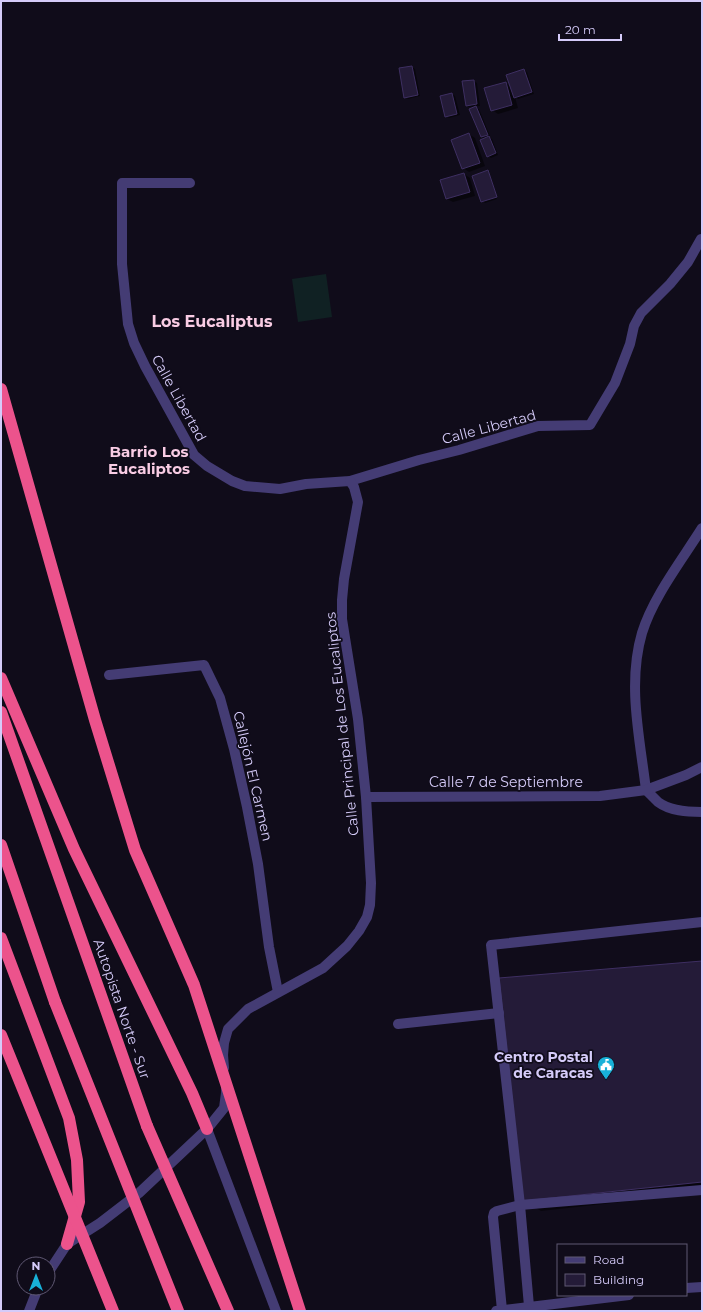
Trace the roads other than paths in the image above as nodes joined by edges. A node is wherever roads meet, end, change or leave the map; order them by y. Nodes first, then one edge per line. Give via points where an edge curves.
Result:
1 (190, 183) dead end
2 (701, 239) edge
3 (1, 389) edge
4 (350, 481) junction
5 (702, 528) edge
6 (109, 675) dead end
7 (1, 678) edge
8 (1, 712) edge
9 (702, 767) edge
10 (646, 790) junction
11 (366, 797) junction
12 (702, 812) edge
13 (1, 845) edge
14 (702, 922) edge
15 (1, 938) edge
16 (278, 992) junction
17 (499, 1013) junction
18 (398, 1024) dead end
19 (1, 1035) edge
20 (207, 1129) junction
21 (702, 1190) edge
22 (520, 1205) junction
23 (67, 1244) junction
24 (56, 1261) edge
25 (702, 1287) edge
26 (687, 1288) edge
27 (35, 1296) edge
28 (620, 1296) edge
29 (529, 1306) junction
30 (29, 1311) edge
31 (113, 1311) edge
32 (178, 1311) edge
33 (228, 1311) edge
34 (276, 1311) edge
35 (300, 1311) edge
36 (499, 1311) edge

1 - 4 street, Calle Libertad via 122,183 122,264 128,324 145,366 194,455 232,481 245,486 280,489 306,484
2 - 4 street, Calle Libertad via 688,262 641,313 634,326 616,383 590,425 538,426
3 - 35 highway, bridge via 95,720 135,850 194,986
4 - 11 street, Calle Principal de Los Eucaliptos via 358,502 344,578 342,620 358,719
5 - 10 street via 658,598 643,632 638,651 636,710
6 - 16 street, Callejón El Carmen via 204,665 220,698 234,749 258,864
7 - 20 highway via 74,849
8 - 33 highway, Autopista Norte - Sur, bridge via 147,1126
9 - 10 street, Calle 7 de Septiembre via 686,776
10 - 11 street, Calle 7 de Septiembre via 600,796
10 - 12 street via 658,802 670,808
11 - 16 street, Calle Principal de Los Eucaliptos via 371,882 367,917 347,946 324,968
13 - 32 highway, bridge via 55,1002
14 - 17 street via 491,944
15 - 23 highway via 69,1118 77,1160 80,1202
16 - 20 street, Calle Principal de Los Eucaliptos via 248,1009 228,1029 223,1055 226,1093 224,1108
17 - 18 street
17 - 22 street
19 - 31 highway, bridge
20 - 23 street, Calle Principal de Los Eucaliptos via 139,1193
20 - 34 street
21 - 22 street
22 - 29 street
22 - 36 street via 497,1211 493,1217
23 - 24 street, Calle Principal de Los Eucaliptos
25 - 26 street
27 - 30 street
28 - 29 street
29 - 36 street

